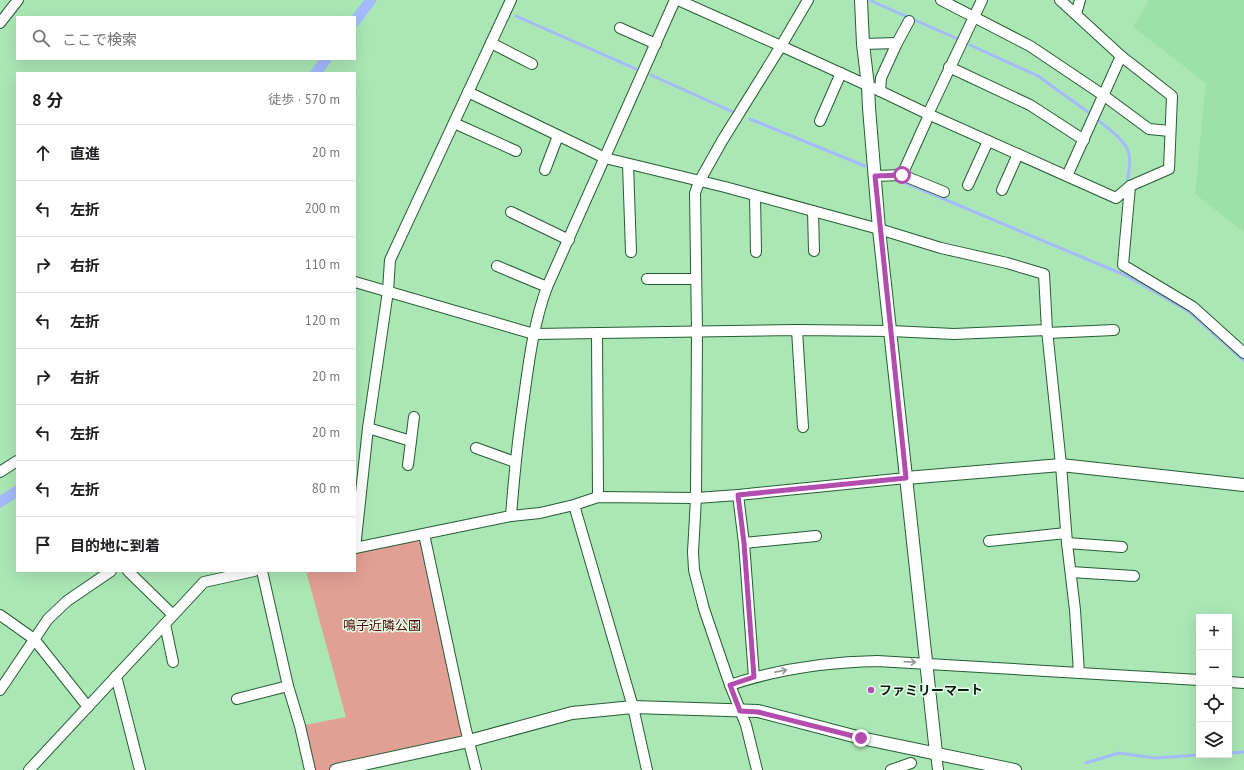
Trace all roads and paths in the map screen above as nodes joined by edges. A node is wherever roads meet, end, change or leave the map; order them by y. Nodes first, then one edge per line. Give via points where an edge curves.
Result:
1 (18, 0) edge
2 (510, 0) edge
3 (677, 0) edge
4 (808, 0) edge
5 (861, 0) edge
6 (941, 0) edge
7 (982, 0) edge
8 (1060, 0) edge
9 (1080, 0) edge
10 (1076, 14) junction
11 (974, 16) junction
12 (909, 21) dead end
13 (0, 23) edge
14 (620, 28) dead end
15 (491, 43) junction
16 (897, 43) junction
17 (656, 44) junction
18 (863, 44) junction
19 (781, 46) junction
20 (1121, 56) junction
21 (532, 64) dead end
22 (949, 67) junction
23 (841, 73) junction
24 (868, 86) junction
25 (880, 91) junction
26 (468, 92) junction
27 (1103, 95) junction
28 (929, 115) junction
29 (820, 121) dead end
30 (454, 123) junction
31 (1170, 131) junction
32 (558, 136) junction
33 (1084, 140) junction
34 (988, 141) junction
35 (516, 151) dead end
36 (1018, 154) junction
37 (605, 158) junction
38 (628, 164) junction
39 (545, 170) dead end
40 (902, 175) junction
41 (875, 176) junction
42 (1067, 176) junction
43 (699, 182) junction
44 (968, 185) dead end
45 (1130, 186) junction
46 (1002, 190) dead end
47 (944, 192) dead end
48 (755, 196) junction
49 (813, 211) junction
50 (511, 212) dead end
51 (879, 229) junction
52 (569, 240) junction
53 (814, 251) dead end
54 (631, 252) dead end
55 (756, 252) dead end
56 (497, 266) dead end
57 (647, 279) dead end
58 (696, 279) junction
59 (356, 282) edge
60 (547, 287) junction
61 (388, 291) junction
62 (797, 330) junction
63 (1114, 330) dead end
64 (891, 331) junction
65 (698, 332) junction
66 (1047, 332) junction
67 (597, 333) junction
68 (534, 334) junction
69 (1244, 353) edge
70 (414, 417) dead end
71 (803, 427) dead end
72 (368, 428) junction
73 (411, 441) junction
74 (476, 448) dead end
75 (16, 462) edge
76 (515, 462) junction
77 (408, 465) dead end
78 (1061, 465) junction
79 (0, 472) edge
80 (906, 478) junction
81 (1244, 485) edge
82 (738, 495) junction
83 (598, 497) junction
84 (696, 498) junction
85 (574, 505) junction
86 (511, 516) junction
87 (424, 534) junction
88 (816, 536) dead end
89 (1066, 538) junction
90 (356, 539) edge
91 (989, 541) dead end
92 (744, 543) junction
93 (1122, 547) dead end
94 (356, 548) edge
95 (110, 572) edge
96 (129, 572) edge
97 (249, 572) edge
98 (262, 572) edge
99 (1071, 572) junction
100 (1134, 576) dead end
101 (0, 615) edge
102 (173, 615) junction
103 (165, 624) junction
104 (34, 639) junction
105 (173, 662) dead end
106 (926, 663) junction
107 (1080, 673) junction
108 (116, 676) junction
109 (754, 677) junction
110 (1196, 680) edge
111 (1232, 682) edge
112 (1244, 683) edge
113 (730, 685) junction
114 (288, 686) junction
115 (0, 690) edge
116 (237, 699) dead end
117 (634, 706) junction
118 (88, 707) junction
119 (740, 711) junction
120 (469, 741) junction
121 (936, 753) junction
122 (911, 762) dead end
123 (29, 770) edge
124 (140, 770) edge
125 (310, 770) edge
126 (336, 770) edge
127 (476, 770) edge
128 (647, 770) edge
129 (757, 770) edge
130 (891, 770) edge
131 (938, 770) edge
132 (1015, 770) edge

1 - 13 street
2 - 15 street
3 - 17 street
3 - 19 street
4 - 19 street
5 - 18 street
6 - 11 street
7 - 11 street
8 - 10 street
9 - 10 street
10 - 20 street
11 - 22 street
11 - 27 street via 1030,46
12 - 16 street
14 - 17 street
15 - 21 street
15 - 26 street
16 - 18 street
16 - 25 street via 881,78
17 - 37 street
18 - 24 street
19 - 23 street
19 - 43 street
20 - 27 street
20 - 31 street via 1172,96
22 - 28 street
22 - 33 street via 1030,105
23 - 24 street
23 - 29 street
24 - 25 street
24 - 41 street
25 - 28 street
26 - 30 street
26 - 32 street
27 - 31 street via 1149,129
27 - 33 street
28 - 34 street
28 - 40 street
30 - 35 street
30 - 61 street via 390,260
31 - 45 street via 1169,169
32 - 37 street
32 - 39 street
33 - 42 street
34 - 36 street
34 - 44 street
36 - 42 street
36 - 46 street
37 - 38 street
37 - 52 street
38 - 43 street
38 - 54 street
40 - 41 street
40 - 47 street
41 - 51 street
42 - 45 street via 1116,198
43 - 48 street
43 - 58 street via 695,193
45 - 69 street via 1123,264 1193,308
48 - 49 street
48 - 55 street
49 - 51 street
49 - 53 street
50 - 52 street
51 - 64 street
51 - 66 street via 941,248 1044,274
52 - 60 street
56 - 60 street
57 - 58 street
58 - 65 street
59 - 61 street
60 - 68 street
61 - 68 street
61 - 72 street
62 - 64 street
62 - 65 street
62 - 71 street
63 - 66 street
64 - 66 street via 954,334
64 - 80 street
65 - 67 street
65 - 84 street
66 - 78 street
67 - 68 street
67 - 83 street
68 - 76 street
70 - 73 street
72 - 73 street
72 - 90 street
73 - 77 street
74 - 76 street
75 - 79 street
76 - 86 street
78 - 80 street
78 - 81 street
78 - 89 street
80 - 82 street
80 - 106 street
82 - 84 street
82 - 92 street
83 - 84 street
83 - 85 street
84 - 113 street via 694,570 704,609
85 - 86 street via 540,513
85 - 117 street
86 - 87 street
87 - 94 street
87 - 120 street
88 - 92 street
89 - 91 street
89 - 93 street
89 - 99 street
92 - 109 street
95 - 104 street via 67,601 48,619
96 - 102 street
97 - 102 street via 204,582
98 - 114 street
99 - 100 street
99 - 107 street
101 - 104 street
102 - 103 street
103 - 105 street
103 - 108 street
104 - 115 street
104 - 118 street
106 - 107 street
109 -> 106 street via 839,662
106 - 121 street
107 - 110 street
108 - 118 street
108 - 124 street
109 - 113 street
111 - 112 street
113 - 119 street
114 - 116 street
114 - 125 street
117 - 119 street
117 - 120 street via 572,713
117 - 128 street
118 - 123 street
119 - 121 street via 758,712 861,738
119 - 129 street
120 - 126 street
120 - 127 street
121 - 131 street
121 - 132 street
122 - 130 street

